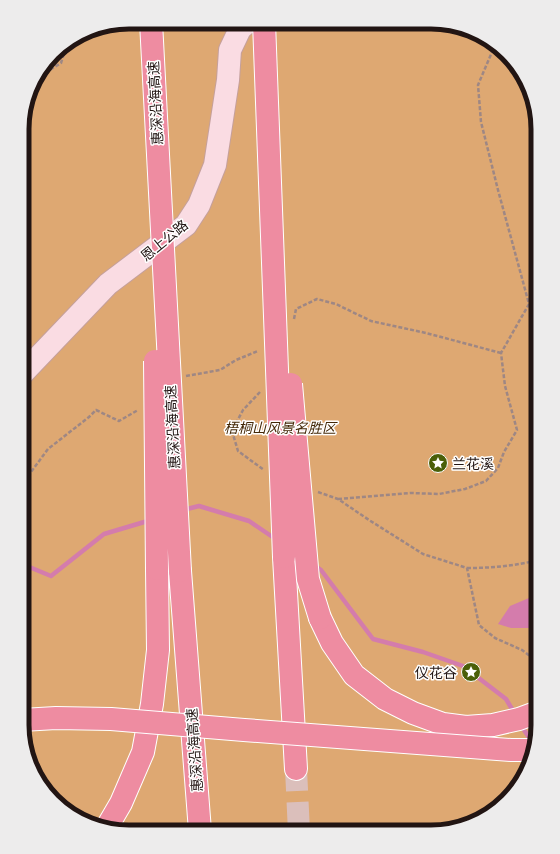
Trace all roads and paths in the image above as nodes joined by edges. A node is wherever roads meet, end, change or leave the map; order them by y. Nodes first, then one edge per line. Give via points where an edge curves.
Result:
1 (150, 29) edge
2 (150, 29) edge
3 (240, 29) edge
4 (264, 29) edge
5 (492, 50) edge
6 (64, 53) edge
7 (48, 71) edge
8 (267, 99) junction
9 (293, 325) dead end
10 (501, 353) junction
11 (29, 366) edge
12 (338, 499) dead end
13 (531, 561) edge
14 (467, 568) dead end
15 (531, 715) edge
16 (29, 720) edge
17 (528, 750) edge
18 (296, 769) tunnel mouth
19 (109, 823) edge
20 (200, 825) edge

1 - 19 highway, bridge via 158,650 143,752 121,803
2 - 20 highway, 惠深沿海高速, bridge via 180,571
3 - 11 street, 恩上公路 via 230,50 215,165 199,205 186,225 108,284
4 - 8 highway, bridge
5 - 10 path via 478,85 481,122 529,304
6 - 7 path via 61,63
8 - 15 highway, bridge via 308,579 320,618 332,643 354,675 384,699 413,713 443,724 466,726 493,725
8 - 18 highway, bridge via 284,557
9 - 10 path via 296,309 317,299 336,304 371,321
10 - 12 path via 505,386 517,430 498,468 486,481 465,489 439,494 411,493
13 - 14 path via 501,567
16 - 17 highway, bridge via 111,719

